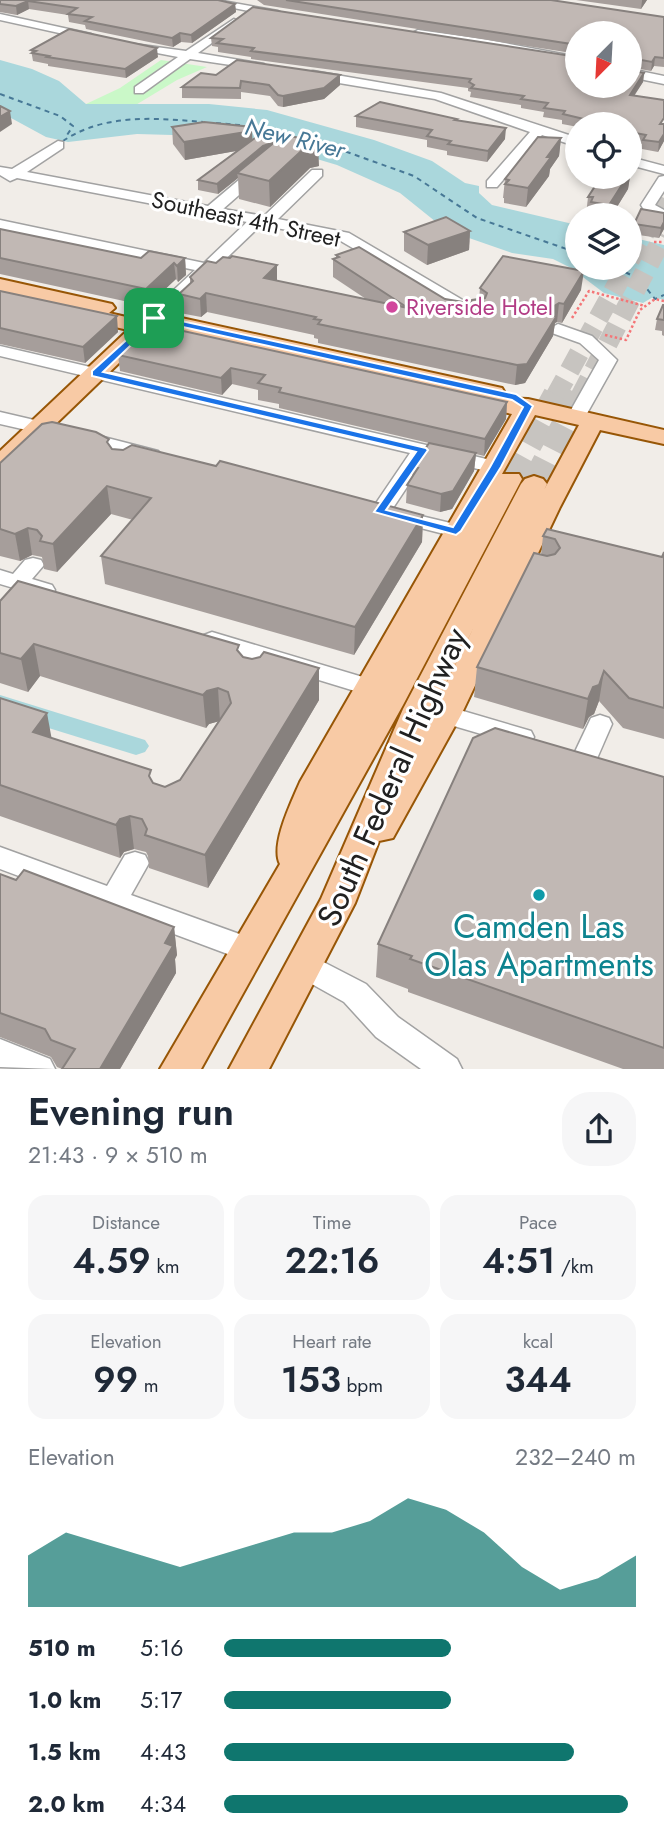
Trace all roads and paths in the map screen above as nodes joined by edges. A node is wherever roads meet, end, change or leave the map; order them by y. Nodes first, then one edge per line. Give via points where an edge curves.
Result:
1 (200, 0) edge
2 (265, 0) edge
3 (250, 10) junction
4 (292, 16) edge
5 (0, 18) edge
6 (401, 31) edge
7 (186, 56) junction
8 (565, 58) edge
9 (271, 69) edge
10 (298, 73) edge
11 (642, 75) edge
12 (664, 80) edge
13 (139, 90) dead end
14 (539, 130) junction
15 (565, 139) edge
16 (58, 145) dead end
17 (274, 164) edge
18 (642, 164) edge
19 (664, 170) edge
20 (8, 172) edge
21 (317, 173) dead end
22 (664, 180) edge
23 (0, 184) edge
24 (492, 184) dead end
25 (218, 211) junction
26 (664, 215) edge
27 (263, 220) junction
28 (0, 225) edge
29 (654, 242) dead end
30 (664, 242) edge
31 (207, 268) junction
32 (0, 285) edge
33 (0, 296) edge
34 (664, 301) edge
35 (645, 306) junction
36 (475, 312) edge
37 (149, 323) junction
38 (576, 330) junction
39 (0, 351) edge
40 (96, 373) junction
41 (528, 406) junction
42 (0, 418) edge
43 (585, 419) junction
44 (39, 427) junction
45 (664, 437) edge
46 (422, 450) junction
47 (139, 452) junction
48 (165, 458) edge
49 (0, 464) edge
50 (123, 469) edge
51 (513, 477) junction
52 (358, 507) edge
53 (380, 512) junction
54 (456, 531) junction
55 (17, 575) edge
56 (71, 598) edge
57 (190, 634) edge
58 (368, 687) junction
59 (446, 715) junction
60 (600, 724) dead end
61 (586, 756) junction
62 (612, 764) edge
63 (0, 858) edge
64 (135, 863) dead end
65 (288, 880) junction
66 (113, 900) junction
67 (337, 903) junction
68 (249, 950) junction
69 (304, 965) junction
70 (0, 1053) edge
71 (31, 1068) edge
72 (443, 1068) edge
73 (180, 1069) edge
74 (249, 1069) edge

1 - 3 street
2 - 3 street
3 - 4 street
3 - 7 street
5 - 7 street
6 - 8 street
7 - 9 street
7 - 13 street
10 - 14 street via 418,91
11 - 12 street
14 - 15 street
14 - 24 street
16 - 20 street
17 - 25 street
18 - 19 street
20 - 23 street
20 - 25 street, Southeast 4th Street
21 - 27 street
22 - 26 street via 648,205
25 - 27 street, Southeast 4th Street
27 - 31 street
27 - 36 street, Southeast 4th Street via 344,236
28 - 31 street
29 - 30 path
31 - 37 street
32 - 37 main road
33 - 37 main road
34 - 35 path via 655,299
35 - 38 path via 626,340
35 - 38 path via 589,290
37 - 40 main road
37 - 41 main road via 509,407
38 - 43 street via 608,360
39 - 40 street
40 - 44 main road
40 - 46 street
41 - 43 main road
41 - 51 main road
42 - 44 street
43 - 45 main road
43 - 59 main road via 530,572
44 - 47 street
44 - 49 main road
46 - 51 street
46 - 53 street
47 - 48 street
47 - 50 street
51 - 54 main road
51 - 65 main road, South Federal Highway
51 - 67 main road, South Federal Highway
52 - 53 street
53 - 54 street
54 - 58 main road
55 - 56 street
57 - 58 street via 264,665
58 - 65 main road via 301,818
59 - 61 street
59 - 67 main road
60 - 61 street
61 - 62 street
63 - 66 street
64 - 66 street
65 - 68 main road, South Federal Highway
66 - 68 street
67 - 69 main road, South Federal Highway
68 - 73 main road
69 - 72 street via 355,993 387,1027
69 - 74 main road, South Federal Highway
70 - 71 street

